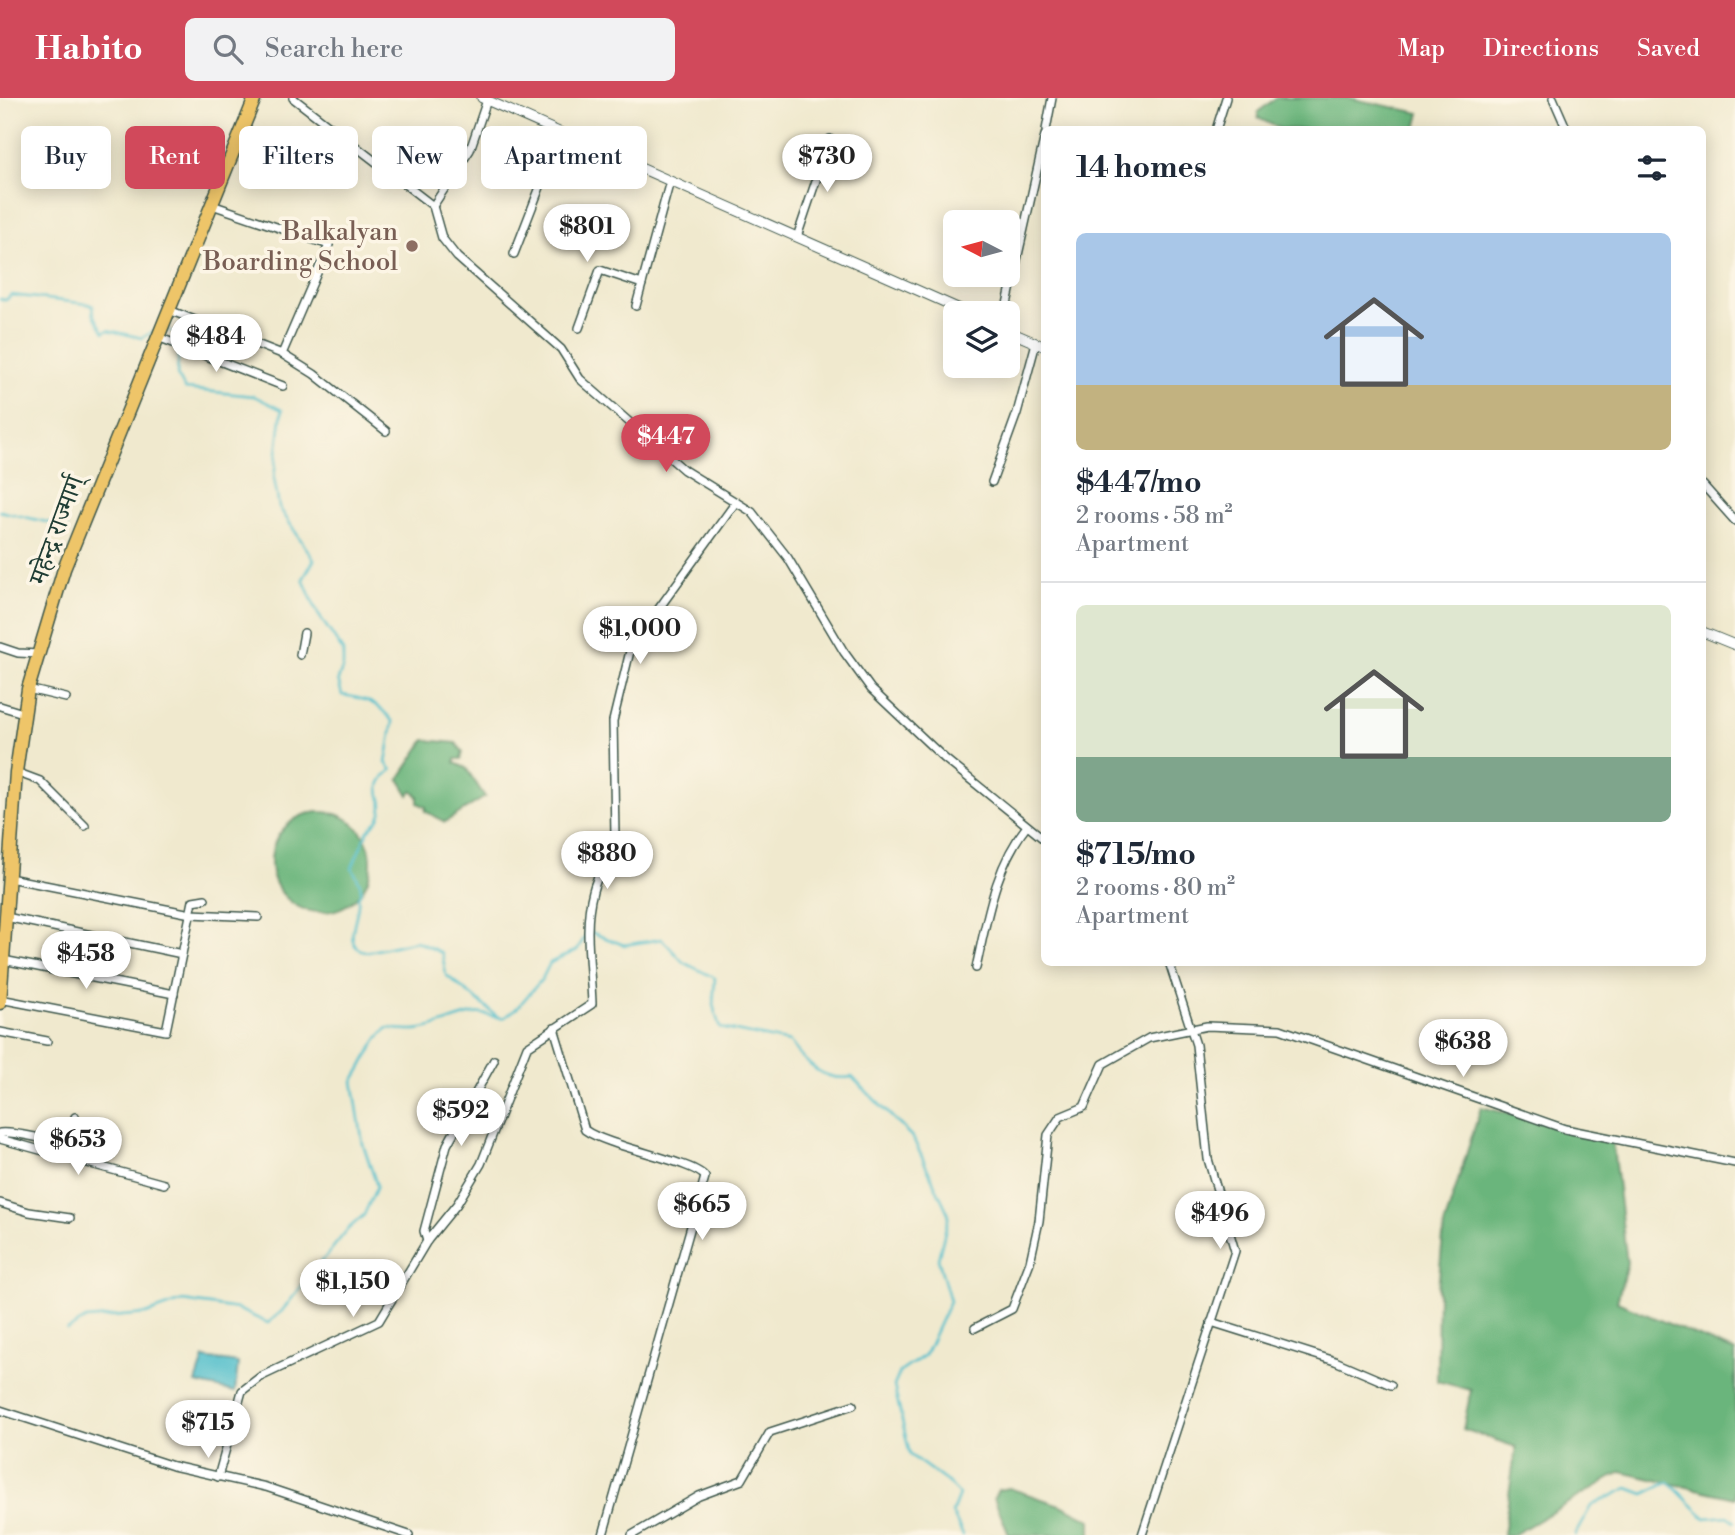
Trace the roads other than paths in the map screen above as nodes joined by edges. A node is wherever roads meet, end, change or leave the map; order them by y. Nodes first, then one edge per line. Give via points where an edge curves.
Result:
1 (255, 98) edge
2 (293, 98) edge
3 (1052, 98) edge
4 (1226, 98) edge
5 (1553, 98) edge
6 (488, 100) edge
7 (546, 126) edge
8 (1047, 126) edge
9 (1217, 126) edge
10 (1565, 126) edge
11 (830, 139) dead end
12 (1041, 153) edge
13 (647, 171) edge
14 (670, 181) junction
15 (539, 189) edge
16 (212, 205) junction
17 (433, 206) junction
18 (797, 237) junction
19 (514, 254) dead end
20 (642, 284) junction
21 (1008, 301) edge
22 (943, 302) edge
23 (636, 306) dead end
24 (169, 310) junction
25 (579, 328) dead end
26 (1020, 336) edge
27 (158, 337) junction
28 (1040, 345) edge
29 (282, 354) junction
30 (283, 386) dead end
31 (386, 431) dead end
32 (992, 482) dead end
33 (1706, 488) edge
34 (736, 502) junction
35 (1735, 521) edge
36 (304, 633) dead end
37 (1706, 633) edge
38 (1735, 645) edge
39 (0, 647) edge
40 (39, 654) junction
41 (300, 655) dead end
42 (28, 690) junction
43 (66, 698) dead end
44 (0, 706) edge
45 (23, 713) junction
46 (16, 772) junction
47 (85, 826) dead end
48 (1027, 826) junction
49 (1041, 837) edge
50 (9, 878) junction
51 (205, 900) dead end
52 (191, 914) junction
53 (6, 917) junction
54 (258, 917) dead end
55 (2, 938) edge
56 (182, 954) junction
57 (3, 960) junction
58 (1170, 966) edge
59 (976, 968) dead end
60 (174, 994) junction
61 (0, 1001) edge
62 (1191, 1027) junction
63 (554, 1028) junction
64 (0, 1032) edge
65 (47, 1041) dead end
66 (494, 1060) dead end
67 (75, 1117) dead end
68 (0, 1133) edge
69 (0, 1139) edge
70 (1735, 1163) edge
71 (164, 1184) dead end
72 (0, 1203) edge
73 (70, 1218) dead end
74 (427, 1241) junction
75 (1210, 1322) junction
76 (975, 1328) dead end
77 (1391, 1385) dead end
78 (853, 1405) dead end
79 (0, 1410) edge
80 (218, 1478) junction
81 (409, 1535) edge
82 (603, 1535) edge
83 (632, 1535) edge
84 (1142, 1535) edge

1 - 16 highway, महेन्द्र राज्मार्ग्
2 - 17 street
3 - 8 street
4 - 9 street
5 - 10 street
6 - 7 street
6 - 17 street via 470,150
11 - 18 street
12 - 21 street
13 - 14 street
14 - 18 street
14 - 20 street
15 - 19 street
16 - 24 highway, महेन्द्र राज्मार्ग्
16 - 29 street via 329,245
17 - 34 street via 442,239 457,257 561,349 580,379 684,470
18 - 22 street
20 - 23 street
20 - 25 street via 600,270
24 - 27 highway, महेन्द्र राज्मार्ग्
24 - 29 street
26 - 28 street
27 - 30 street
27 - 40 highway, महेन्द्र राज्मार्ग् via 64,569
28 - 32 street
29 - 31 street
33 - 35 street
34 - 48 street via 751,512 788,558 871,689 944,758
34 - 63 street via 631,647 613,721 615,836 592,894 592,1004
36 - 41 street
37 - 38 street
39 - 40 street
40 - 42 highway, महेन्द्र राज्मार्ग्
42 - 43 street
42 - 45 highway, महेन्द्र राज्मार्ग्
44 - 45 street
45 - 46 highway, महेन्द्र राज्मार्ग्
46 - 47 street via 40,781
46 - 50 highway, महेन्द्र राज्मार्ग्
48 - 49 street
48 - 59 street via 1002,870
50 - 52 street
50 - 53 highway, महेन्द्र राज्मार्ग्
51 - 52 street via 193,901
52 - 54 street
52 - 56 street
53 - 55 highway, महेन्द्र राज्मार्ग्
53 - 56 street
55 - 57 highway, महेन्द्र राज्मार्ग्
56 - 60 street
57 - 60 street
57 - 61 highway, महेन्द्र राज्मार्ग्
58 - 62 street
60 - 61 street via 166,1031
62 - 70 street via 1280,1029 1564,1129
62 - 75 street via 1208,1159 1235,1251
62 - 76 street via 1149,1038 1102,1064 1084,1107 1060,1117 1048,1135 1039,1221 1021,1289 1012,1309
63 - 74 street via 527,1047 481,1164 457,1205
63 - 82 street via 585,1130 630,1150 696,1168 705,1177
64 - 65 street
66 - 74 street via 447,1145 424,1231
67 - 68 street via 69,1140 61,1143 26,1133
69 - 71 street
72 - 73 street
74 - 80 street via 374,1325 260,1377 242,1391
75 - 77 street via 1335,1361
75 - 84 street
78 - 83 street via 770,1432 742,1480 699,1496
79 - 80 street
80 - 81 street via 266,1487

